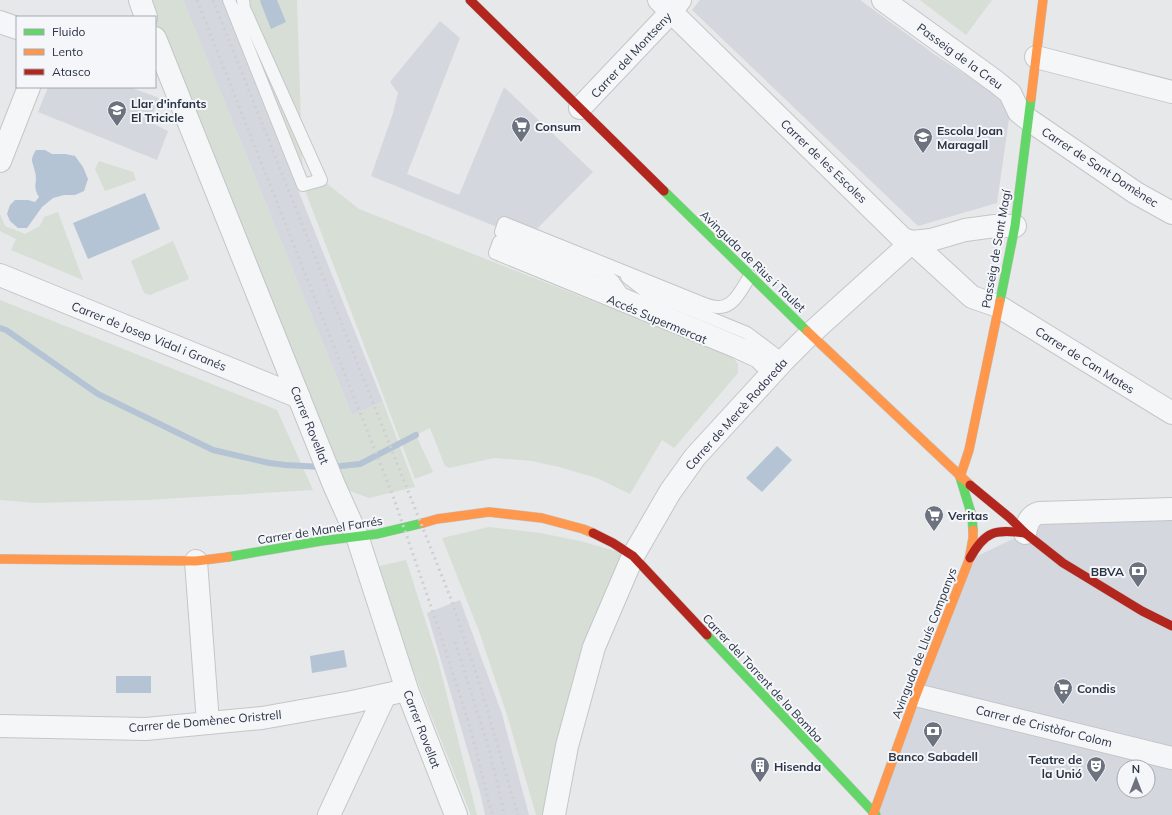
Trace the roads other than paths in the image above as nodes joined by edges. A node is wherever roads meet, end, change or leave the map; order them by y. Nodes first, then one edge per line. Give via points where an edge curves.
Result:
1 (140, 0) edge
2 (229, 0) edge
3 (243, 0) edge
4 (470, 0) edge
5 (884, 0) edge
6 (1043, 0) edge
7 (670, 4) edge
8 (146, 16) edge
9 (0, 22) edge
10 (16, 28) edge
11 (156, 43) edge
12 (1036, 57) junction
13 (165, 84) edge
14 (29, 88) edge
15 (1172, 92) edge
16 (580, 108) junction
17 (1028, 120) junction
18 (0, 161) edge
19 (1172, 213) edge
20 (1015, 226) junction
21 (912, 242) junction
22 (618, 269) junction
23 (0, 275) edge
24 (750, 276) junction
25 (620, 292) junction
26 (998, 306) junction
27 (810, 334) junction
28 (779, 366) junction
29 (299, 397) junction
30 (1172, 413) edge
31 (960, 477) junction
32 (1172, 509) edge
33 (1023, 522) junction
34 (357, 536) junction
35 (633, 556) junction
36 (0, 558) edge
37 (969, 560) junction
38 (196, 561) junction
39 (1172, 626) edge
40 (408, 690) junction
41 (384, 695) junction
42 (916, 695) junction
43 (208, 723) junction
44 (0, 726) edge
45 (1172, 758) edge
46 (874, 814) edge
47 (329, 815) edge
48 (456, 815) edge
49 (554, 815) edge

1 - 8 street
2 - 3 lane via 303,185 321,180 244,8
4 - 16 street, Avinguda de Rius i Taulet
5 - 17 street, Passeig de la Creu via 1010,93 1019,112
6 - 12 street, Passeig de Sant Magí
7 - 16 street, Carrer del Montseny
7 - 21 street, Carrer de les Escoles via 903,239
9 - 10 street
11 - 13 street, Carrer Rovellat
12 - 15 street
12 - 17 street, Passeig de Sant Magí
13 - 29 street, Carrer Rovellat
14 - 18 street
16 - 24 street, Avinguda de Rius i Taulet
17 - 19 street, Carrer de Sant Domènec via 1136,193
17 - 20 street, Passeig de Sant Magí
20 - 21 street via 965,230 931,240
20 - 26 street, Passeig de Sant Magí
21 - 26 street, Carrer de les Escoles via 972,297
21 - 27 street, Carrer de Mercè Rodoreda
22 - 24 lane via 718,308 733,301
22 - 25 lane via 504,223 501,232 603,273
22 - 28 lane via 645,291 747,333
23 - 29 street, Carrer de Josep Vidal i Granés
24 - 27 street, Avinguda de Rius i Taulet
25 - 28 lane via 754,349
25 - 28 lane, Accés Supermercat via 543,266 740,353 761,366
26 - 30 street, Carrer de Can Mates
26 - 31 street, Passeig de Sant Magí via 969,450
27 - 28 street, Carrer de Mercè Rodoreda
27 - 31 street, Avinguda de Rius i Taulet
28 - 35 street, Carrer de Mercè Rodoreda via 695,458 670,492
29 - 34 street, Carrer Rovellat
31 - 33 street, Avinguda de Rius i Taulet
31 - 37 street, Avinguda de Lluís Companys via 972,516 973,538
32 - 33 street via 1039,513
33 - 37 street via 1010,531 993,533 980,542
33 - 39 street, Avinguda de Rius i Taulet via 1064,563 1142,611
34 - 35 street, Carrer de Manel Farrés via 377,534 437,519 490,512 542,518 583,529
34 - 38 street, Carrer de Manel Farrés
34 - 40 street, Carrer Rovellat
35 - 46 street, Carrer del Torrent de la Bomba
35 - 49 street, Carrer de Mercè Rodoreda via 594,647 567,746
36 - 38 street, Carrer de Manel Farrés
37 - 42 street, Avinguda de Lluís Companys
38 - 43 street
40 - 41 street, Carrer de Domènec Oristrell
40 - 48 street, Carrer Rovellat
41 - 43 street, Carrer de Domènec Oristrell via 262,718
41 - 47 street
42 - 45 street, Carrer de Cristòfor Colom
42 - 46 street, Avinguda de Lluís Companys
43 - 44 street, Carrer de Domènec Oristrell via 146,729

